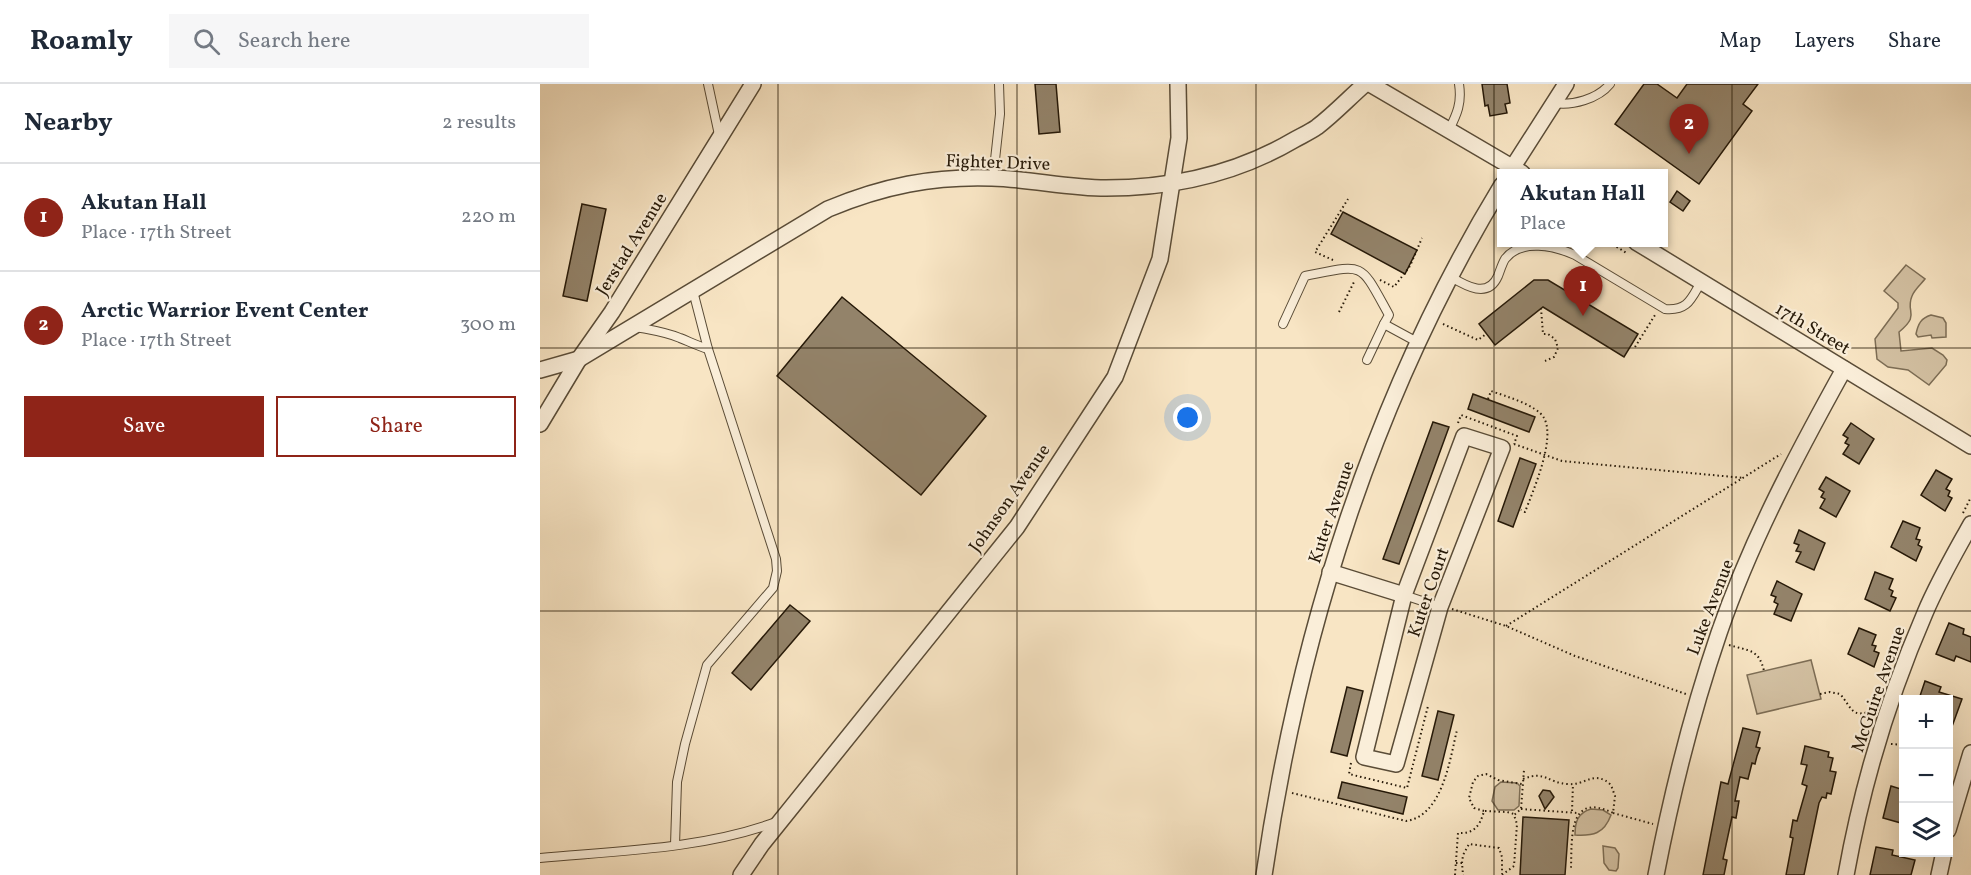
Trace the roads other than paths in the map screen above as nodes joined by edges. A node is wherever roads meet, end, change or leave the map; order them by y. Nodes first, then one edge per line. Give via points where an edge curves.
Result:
1 (708, 84) edge
2 (753, 84) edge
3 (999, 84) edge
4 (1178, 84) edge
5 (1365, 84) edge
6 (1370, 84) edge
7 (1459, 84) edge
8 (1566, 84) edge
9 (1610, 84) edge
10 (1552, 103) junction
11 (1449, 130) junction
12 (720, 138) junction
13 (1510, 169) edge
14 (1517, 169) edge
15 (993, 178) junction
16 (1170, 184) junction
17 (1497, 194) edge
18 (1527, 247) edge
19 (1541, 247) edge
20 (1643, 247) edge
21 (1450, 277) junction
22 (1701, 282) junction
23 (693, 291) junction
24 (1283, 324) dead end
25 (1384, 324) junction
26 (634, 327) junction
27 (1419, 343) junction
28 (708, 349) junction
29 (579, 359) junction
30 (1367, 360) dead end
31 (1844, 369) junction
32 (540, 370) edge
33 (540, 424) edge
34 (1971, 446) edge
35 (1971, 524) edge
36 (1330, 573) junction
37 (1404, 595) junction
38 (1440, 607) junction
39 (1971, 753) edge
40 (1953, 813) edge
41 (780, 821) junction
42 (675, 845) junction
43 (1943, 857) edge
44 (540, 858) edge
45 (741, 875) edge
46 (1264, 875) edge
47 (1656, 875) edge
48 (1846, 875) edge
49 (1939, 875) edge

1 - 12 lane
2 - 12 street, Jerstad Avenue
3 - 15 lane
4 - 16 street, Johnson Avenue via 1179,138
5 - 16 street, Fighter Drive via 1316,127 1275,151 1204,178
6 - 11 street
7 - 11 lane via 1459,109
8 - 10 street
9 - 10 lane via 1575,103
10 - 14 street
11 - 13 street
12 - 29 street, Jerstad Avenue
15 - 16 street, Fighter Drive via 1103,188
15 - 23 street, Fighter Drive via 944,178 861,195 828,209
16 - 41 street, Johnson Avenue via 1160,259 1115,377 1017,527
17 - 21 street, Kuter Avenue
18 - 21 lane via 1504,260 1492,286 1475,289
19 - 22 lane via 1575,255 1665,309 1683,307
20 - 22 street, 17th Street
21 - 27 street, Kuter Avenue
22 - 31 street, 17th Street
23 - 26 street, Fighter Drive
23 - 28 lane
24 - 25 lane via 1305,276 1349,268 1359,270 1369,279 1389,315
25 - 27 lane
25 - 30 lane
26 - 28 lane via 662,332
26 - 29 street, Fighter Drive
27 - 36 street, Kuter Avenue via 1378,438
28 - 42 lane via 777,572 773,588 707,665 677,782
29 - 32 street, Fighter Drive
29 - 33 street, Jerstad Avenue
31 - 34 street, 17th Street
31 - 47 street, Luke Avenue via 1771,508 1720,631 1670,802
35 - 48 street, McGuire Avenue via 1925,612 1891,704
36 - 37 street, Kuter Court
36 - 46 street, Kuter Avenue via 1288,731
37 - 38 lane
37 - 38 street, Kuter Court via 1364,757 1396,764
37 - 38 street, Kuter Court via 1464,436 1502,448
39 - 40 street
41 - 42 lane via 751,832
41 - 45 street, Johnson Avenue
42 - 44 lane
43 - 49 street

